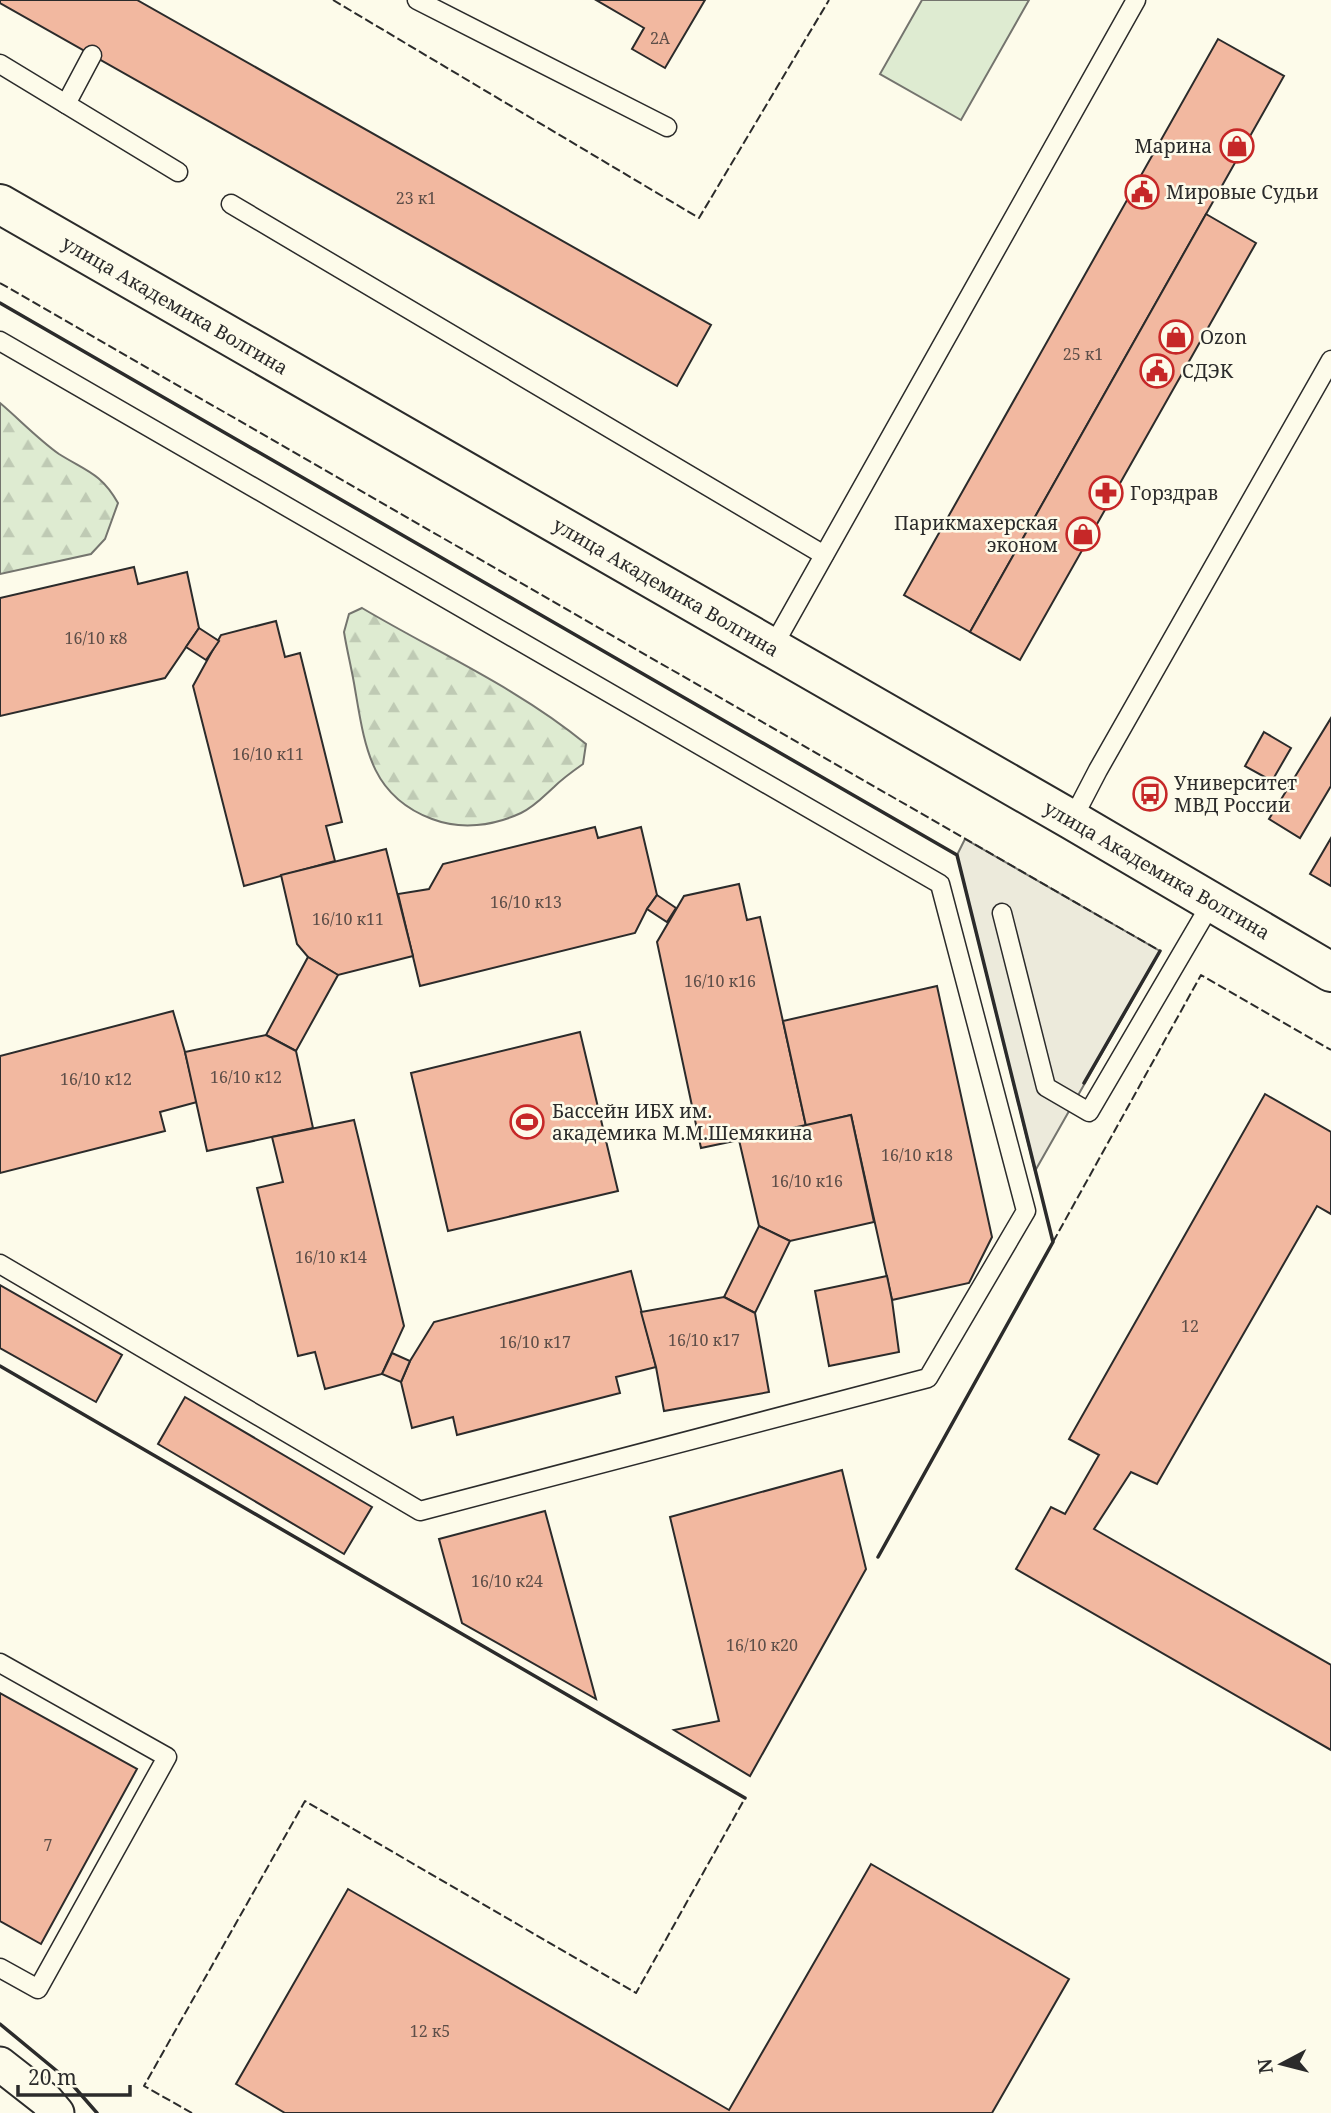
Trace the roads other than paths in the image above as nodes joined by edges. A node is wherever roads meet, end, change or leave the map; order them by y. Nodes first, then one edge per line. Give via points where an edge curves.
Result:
1 (417, 0) edge
2 (1136, 0) edge
3 (92, 55) dead end
4 (0, 64) edge
5 (66, 104) junction
6 (667, 127) dead end
7 (178, 172) dead end
8 (0, 204) edge
9 (231, 204) dead end
10 (0, 341) edge
11 (1331, 360) edge
12 (824, 555) junction
13 (772, 648) junction
14 (1072, 820) junction
15 (1212, 902) junction
16 (1002, 913) dead end
17 (1331, 972) edge
18 (0, 1264) edge
19 (0, 1663) edge
20 (0, 1968) edge
21 (0, 2064) edge
22 (52, 2109) edge

1 - 6 lane
2 - 12 lane
3 - 5 lane
4 - 5 lane
5 - 7 lane
8 - 13 street, улица Академика Волгина
9 - 12 lane
10 - 18 lane via 940,884 1026,1211 928,1378 419,1511
11 - 14 lane
12 - 13 lane
13 - 14 street, улица Академика Волгина
14 - 15 street, улица Академика Волгина
15 - 16 lane via 1089,1112 1046,1087
15 - 17 street, улица Академика Волгина
19 - 20 lane via 167,1757 38,1989
21 - 22 street

